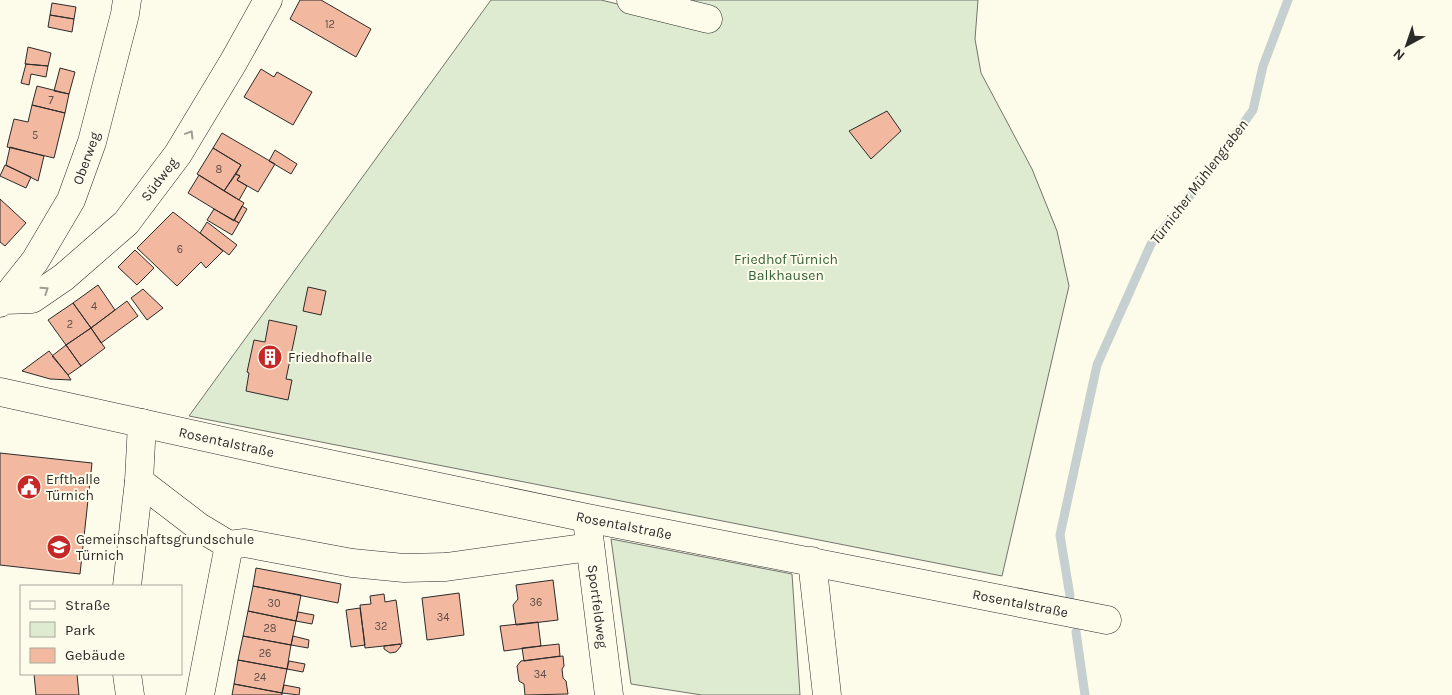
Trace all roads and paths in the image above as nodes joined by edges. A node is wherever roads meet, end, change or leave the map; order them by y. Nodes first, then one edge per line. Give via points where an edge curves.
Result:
1 (127, 0) edge
2 (268, 0) edge
3 (631, 0) edge
4 (708, 19) dead end
5 (2, 301) edge
6 (0, 392) edge
7 (142, 423) junction
8 (139, 481) junction
9 (587, 518) junction
10 (229, 545) junction
11 (590, 547) junction
12 (812, 562) junction
13 (127, 585) edge
14 (1107, 620) dead end
15 (127, 675) edge
16 (130, 695) edge
17 (200, 695) edge
18 (609, 695) edge
19 (827, 695) edge

1 - 5 street, Oberweg via 92,142 71,200 35,261
5 -> 2 street, Südweg via 32,299 64,277 126,223 178,154
3 - 4 street
6 - 7 street, Rosentalstraße
7 - 8 street
7 - 9 street, Rosentalstraße
8 - 10 street via 199,527
8 - 13 street
9 - 11 street, Sportfeldweg
9 - 12 street, Rosentalstraße
10 - 11 street via 245,542 352,564 404,568 446,567
10 - 17 street
11 - 18 street, Sportfeldweg
12 - 14 street, Rosentalstraße
12 - 19 street
15 - 16 street

